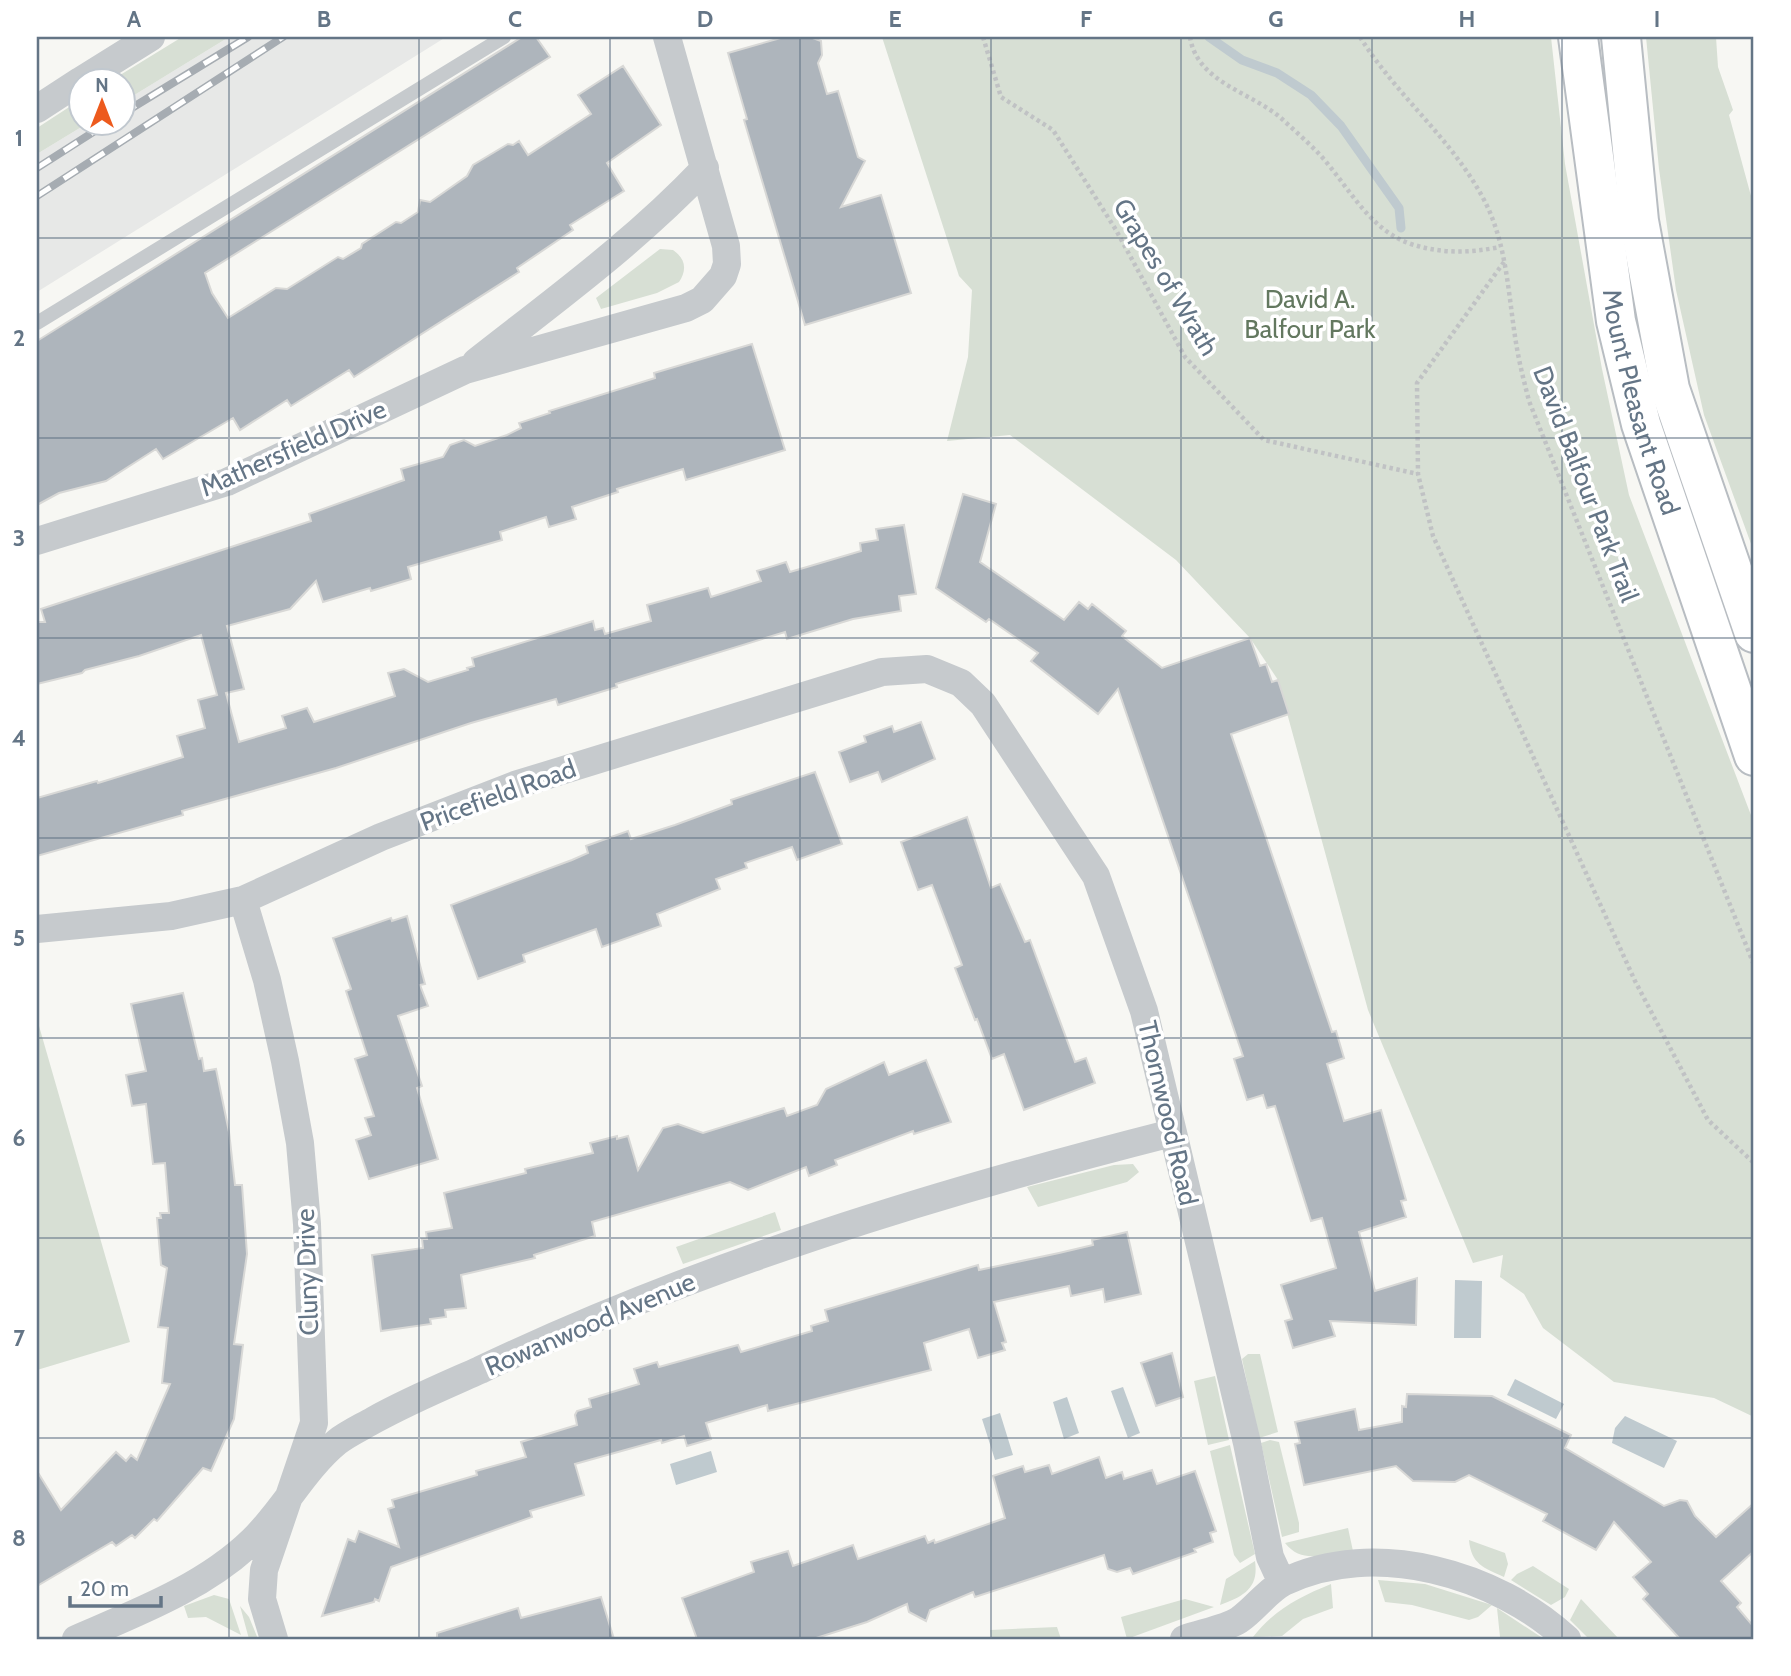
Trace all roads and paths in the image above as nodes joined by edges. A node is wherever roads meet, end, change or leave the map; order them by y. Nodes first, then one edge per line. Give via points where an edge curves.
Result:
1 (151, 37) edge
2 (504, 37) edge
3 (667, 37) edge
4 (983, 37) edge
5 (1190, 37) edge
6 (1360, 37) edge
7 (1578, 37) edge
8 (1621, 37) edge
9 (105, 66) edge
10 (66, 91) edge
11 (37, 109) edge
12 (705, 168) junction
13 (1500, 247) junction
14 (1504, 262) junction
15 (37, 323) edge
16 (465, 370) junction
17 (1418, 474) junction
18 (37, 541) edge
19 (1754, 633) edge
20 (961, 683) joint
21 (1754, 756) edge
22 (243, 900) junction
23 (37, 929) edge
24 (1754, 965) edge
25 (1172, 1133) junction
26 (1754, 1163) edge
27 (292, 1494) junction
28 (1282, 1583) junction
29 (1236, 1630) edge
30 (76, 1639) edge
31 (274, 1639) edge
32 (1184, 1639) edge
33 (1567, 1639) edge

1 - 9 street
2 - 15 lane
3 - 12 street, Mathersfield Drive
4 - 17 path, Grapes of Wrath via 1001,97 1054,130 1116,230 1185,357 1264,440
5 - 13 path via 1192,50 1214,76 1278,116 1320,154 1378,226 1411,244 1463,254
6 - 13 path, David Balfour Park Trail via 1468,172 1484,200
7 - 21 main road, Mount Pleasant Road via 1616,321 1641,424
8 - 19 main road, Mount Pleasant Road via 1639,221 1670,390
10 - 11 street
12 - 16 street, Mathersfield Drive via 603,264
12 - 16 street, Mathersfield Drive via 727,264 715,289 702,300 666,315
13 - 14 path, David Balfour Park Trail
14 - 17 path via 1417,383
14 - 24 path, David Balfour Park Trail via 1529,401
16 - 18 street, Mathersfield Drive via 227,482
17 - 26 path via 1433,536 1635,981 1709,1120
20 - 22 street, Pricefield Road via 927,669 882,672 515,785 381,837
20 - 25 street, Thornwood Road via 984,704 1009,738 1096,876 1144,1012
22 - 23 street, Pricefield Road via 171,916
22 - 27 street, Cluny Drive via 285,1061 300,1143 307,1224 314,1423
25 - 27 street, Rowanwood Avenue via 1004,1177 793,1244 605,1313 375,1419 336,1443
25 - 28 street, Thornwood Road via 1270,1557
27 - 30 street, Rowanwood Avenue via 230,1560 134,1614
27 - 31 street, Cluny Drive via 264,1570 262,1599
28 - 29 street
28 - 33 street via 1345,1566 1381,1564 1452,1573 1514,1600
29 - 32 street

